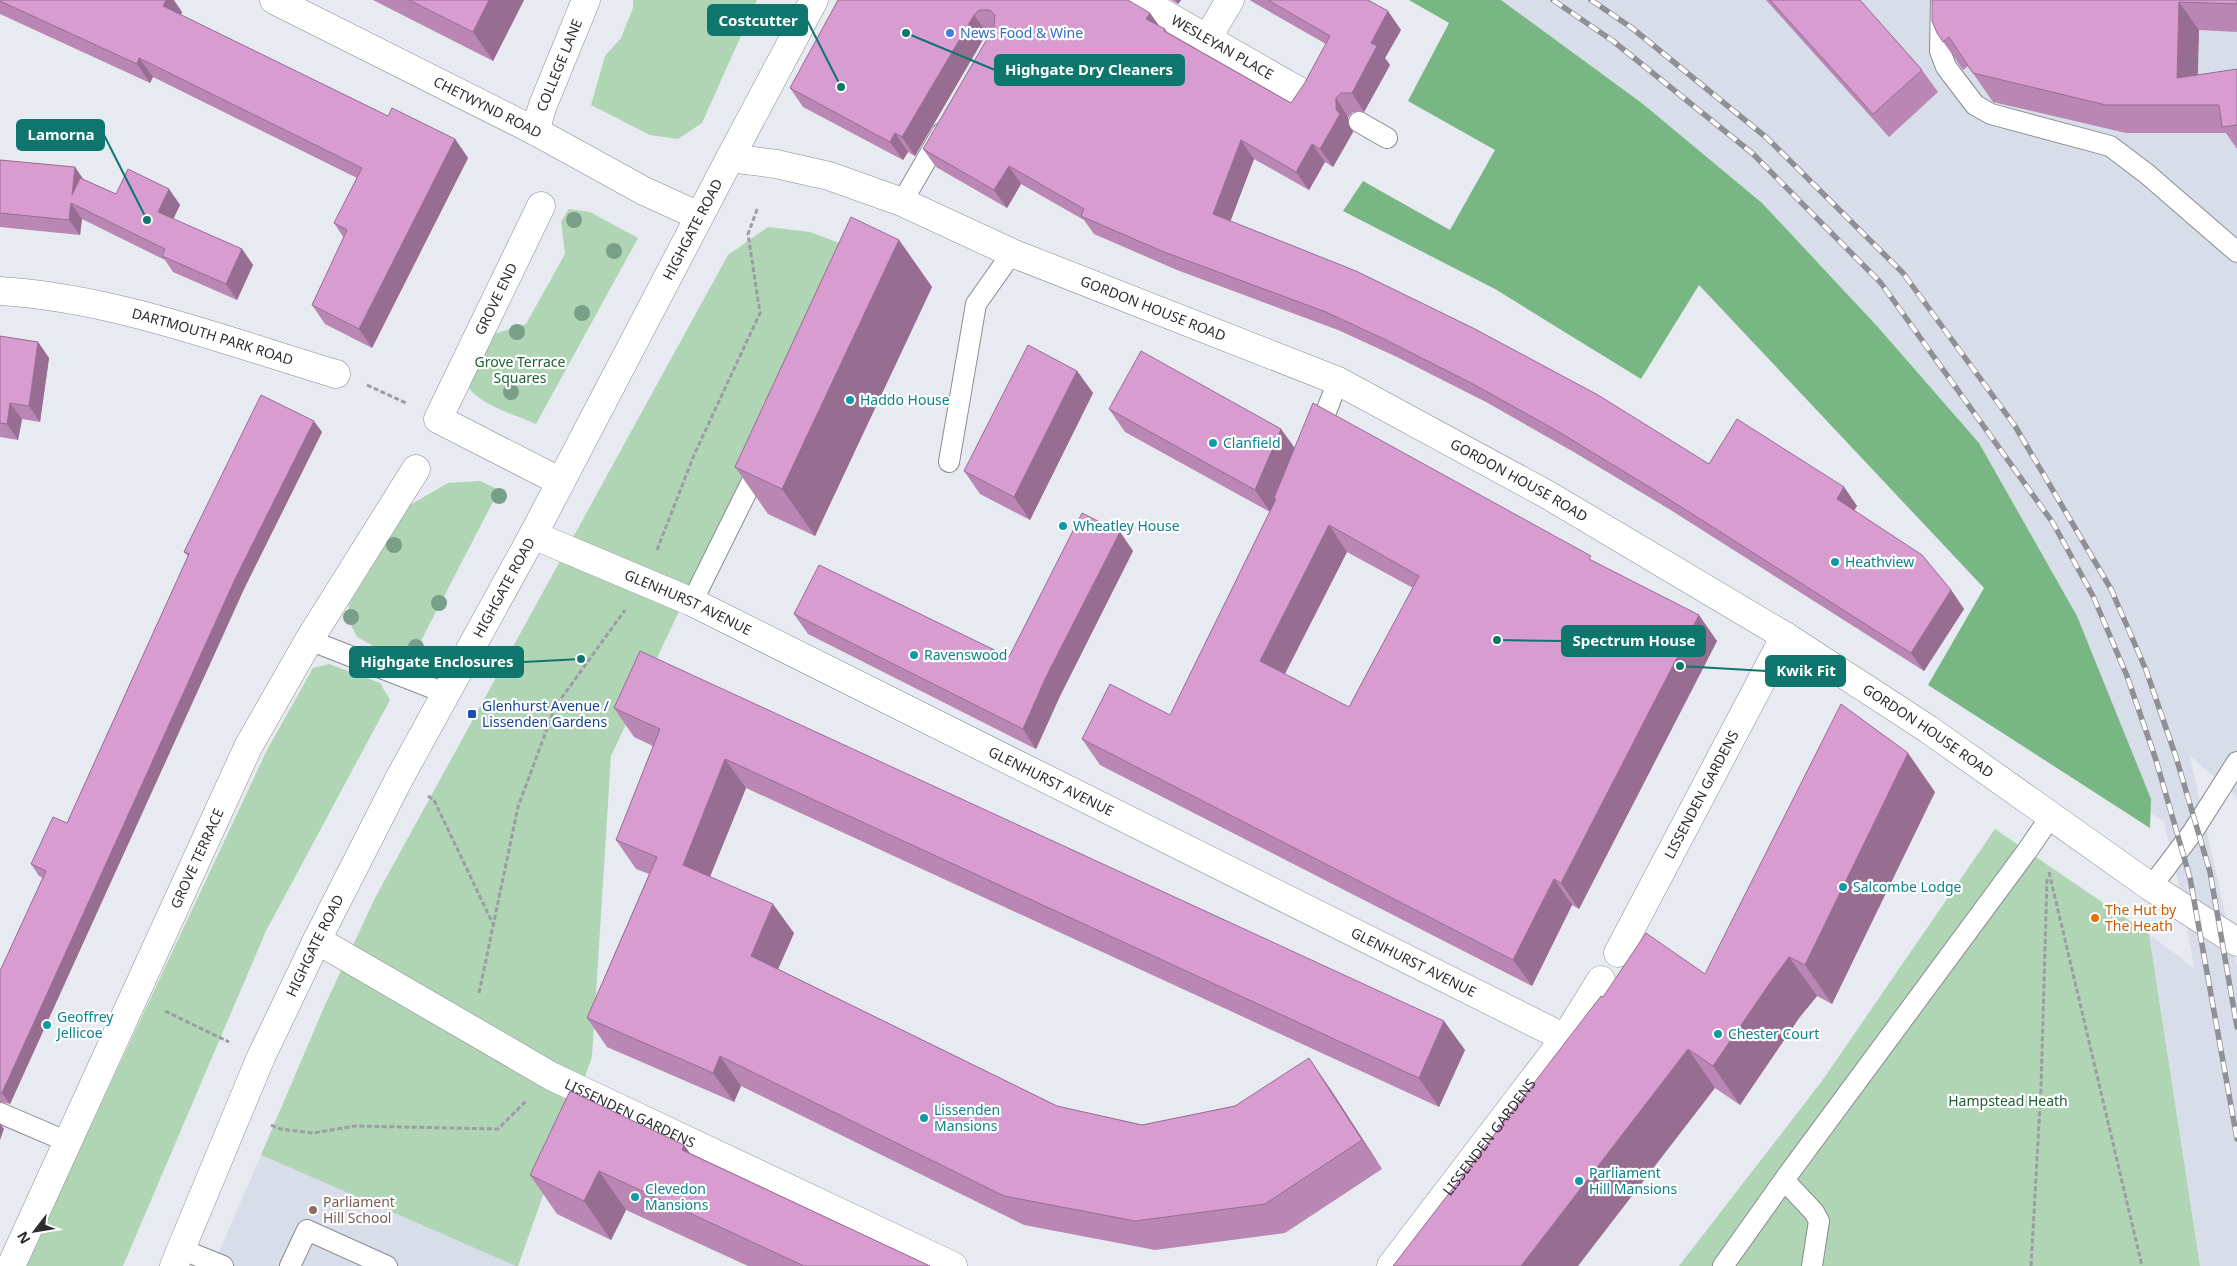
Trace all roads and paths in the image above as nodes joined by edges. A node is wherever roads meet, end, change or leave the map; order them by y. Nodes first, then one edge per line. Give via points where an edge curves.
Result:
1 (274, 0) edge
2 (586, 0) edge
3 (814, 0) edge
4 (1140, 0) edge
5 (1230, 0) edge
6 (1940, 0) edge
7 (1207, 39) junction
8 (1311, 96) edge
9 (952, 116) edge
10 (1359, 122) dead end
11 (535, 131) junction
12 (1387, 138) dead end
13 (730, 158) junction
14 (902, 202) junction
15 (541, 206) dead end
16 (758, 207) dead end
17 (699, 216) junction
18 (2237, 252) edge
19 (1012, 253) junction
20 (0, 291) edge
21 (336, 374) joint
22 (1338, 381) junction
23 (410, 405) dead end
24 (771, 444) edge
25 (1310, 453) edge
26 (949, 462) dead end
27 (416, 470) dead end
28 (561, 482) junction
29 (533, 535) junction
30 (644, 583) junction
31 (692, 602) junction
32 (1785, 636) junction
33 (309, 640) junction
34 (445, 693) junction
35 (555, 707) junction
36 (499, 710) dead end
37 (2237, 762) edge
38 (399, 779) junction
39 (2051, 816) junction
40 (2151, 887) junction
41 (493, 924) junction
42 (317, 940) junction
43 (2237, 942) edge
44 (1618, 953) dead end
45 (1601, 980) dead end
46 (135, 997) junction
47 (471, 1029) junction
48 (1565, 1038) junction
49 (261, 1056) junction
50 (551, 1076) junction
51 (238, 1112) junction
52 (0, 1113) edge
53 (68, 1142) junction
54 (1784, 1180) junction
55 (178, 1257) edge
56 (1813, 1264) edge
57 (10, 1266) edge
58 (223, 1266) edge
59 (290, 1266) edge
60 (387, 1266) edge
61 (953, 1266) edge
62 (1391, 1266) edge
63 (1723, 1266) edge
64 (2031, 1266) edge
65 (2142, 1266) edge

1 - 11 street, CHETWYND ROAD
2 - 11 street, COLLEGE LANE
3 - 13 street, HIGHGATE ROAD
4 - 7 street, WESLEYAN PLACE
5 - 7 street
6 - 18 lane via 1940,50 1946,67 1975,105 1991,114 2110,146
7 - 8 street, WESLEYAN PLACE
9 - 14 lane
10 - 12 lane
11 - 17 street, CHETWYND ROAD via 644,191
13 - 14 street, GORDON HOUSE ROAD via 829,176
13 - 17 street, HIGHGATE ROAD
14 - 19 street, GORDON HOUSE ROAD
15 - 28 street, GROVE END via 438,419
16 - 30 path via 748,234 760,313 694,456
17 - 28 street, HIGHGATE ROAD
19 - 22 street, GORDON HOUSE ROAD
19 - 26 lane via 976,304
20 - 21 street, DARTMOUTH PARK ROAD via 34,293 111,308
21 - 23 path
22 - 25 lane
22 - 32 street, GORDON HOUSE ROAD via 1548,495
24 - 31 lane
27 - 33 street, GROVE TERRACE
28 - 29 street, HIGHGATE ROAD
29 - 30 street, GLENHURST AVENUE
29 - 34 street, HIGHGATE ROAD
30 - 31 street, GLENHURST AVENUE
30 - 35 path
31 - 48 street, GLENHURST AVENUE
32 - 39 street, GORDON HOUSE ROAD via 1928,729
32 - 44 street, LISSENDEN GARDENS
33 - 34 lane
33 - 46 street, GROVE TERRACE via 248,747
34 - 38 street, HIGHGATE ROAD
35 - 36 path
35 - 41 path via 518,806
37 - 40 lane via 2192,832
38 - 41 path via 434,800
38 - 42 street, HIGHGATE ROAD
39 - 40 street, GORDON HOUSE ROAD
39 - 54 lane
40 - 43 street, GORDON HOUSE ROAD
41 - 47 path
42 - 47 street, LISSENDEN GARDENS
42 - 49 street, HIGHGATE ROAD
45 - 48 street, LISSENDEN GARDENS
46 - 49 path
46 - 53 street, GROVE TERRACE
47 - 50 street, LISSENDEN GARDENS
48 - 62 street, LISSENDEN GARDENS
49 - 51 street, HIGHGATE ROAD
50 - 51 path via 498,1129 355,1126 313,1133 280,1129
50 - 61 street, LISSENDEN GARDENS
51 - 55 street, HIGHGATE ROAD
52 - 53 lane
53 - 57 street, GROVE TERRACE
54 - 56 lane via 1819,1221
54 - 63 lane
55 - 58 lane
59 - 60 lane via 307,1230
64 - 65 path via 2041,1088 2047,863

